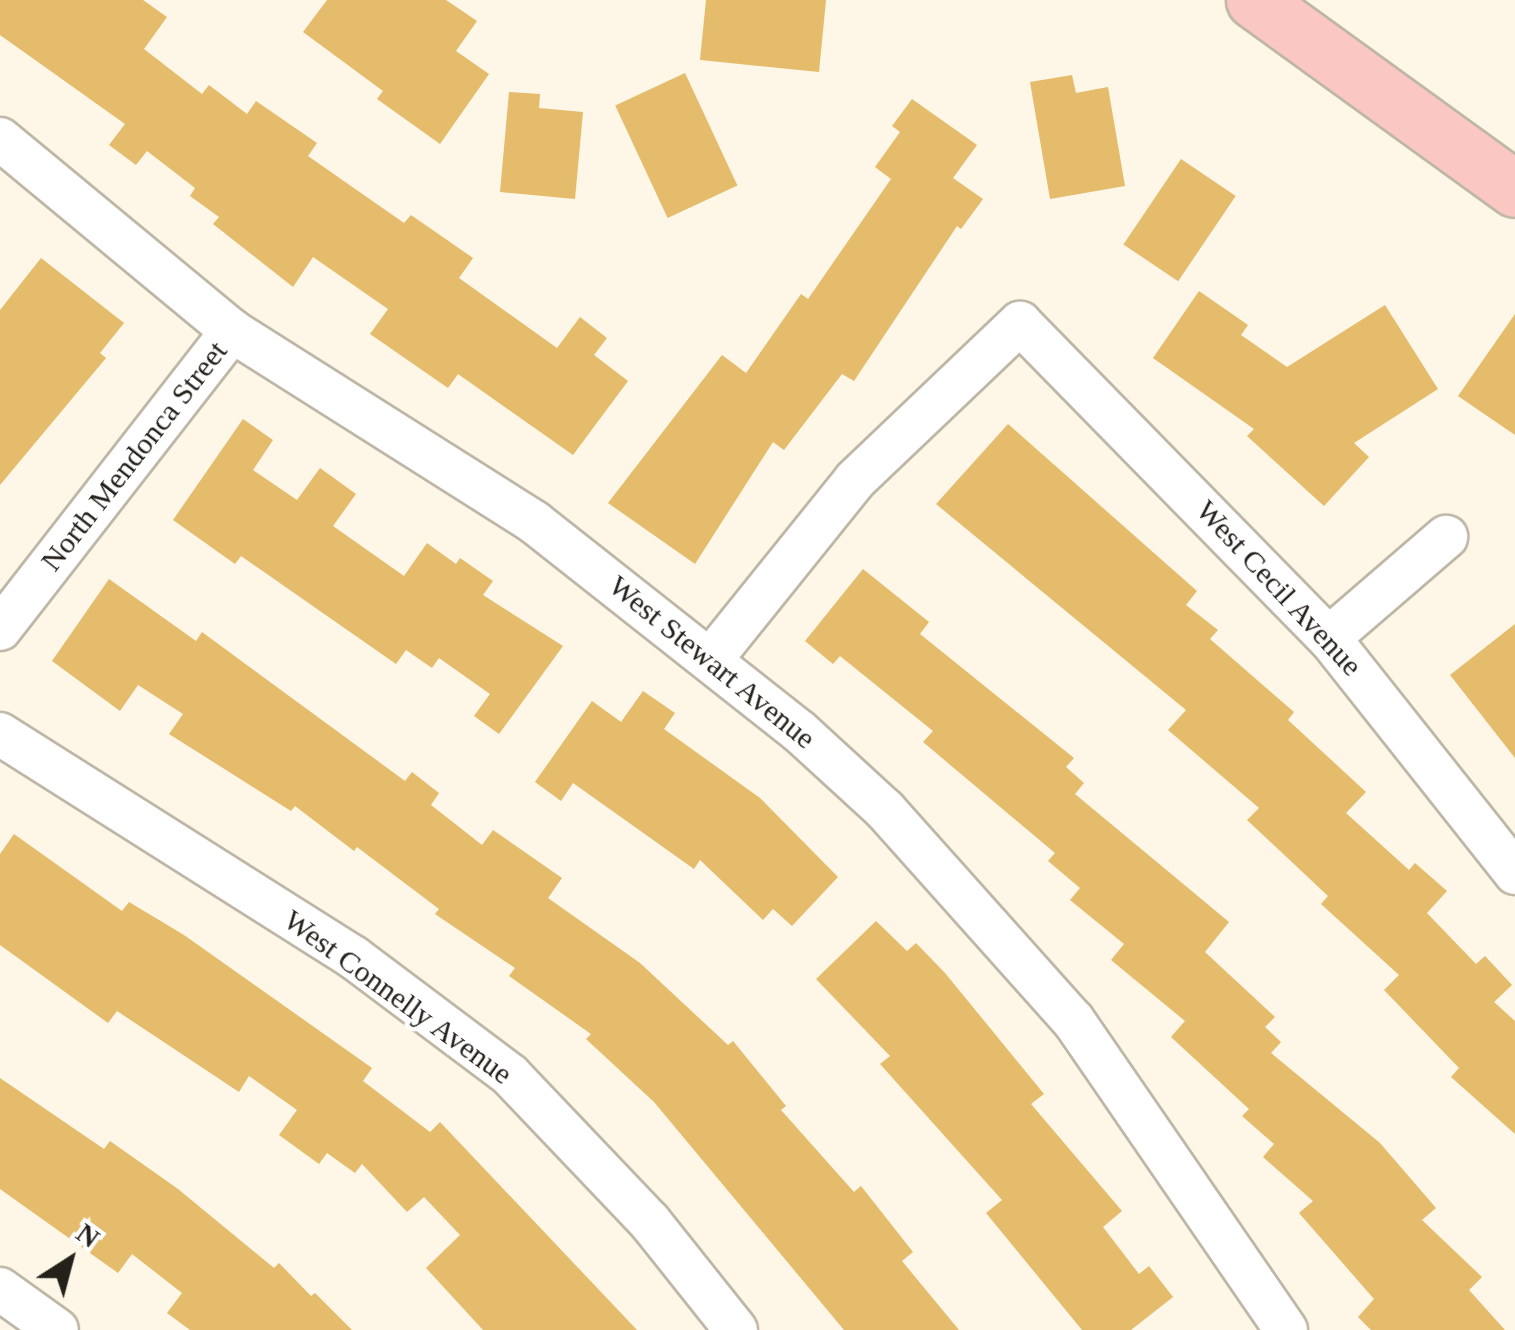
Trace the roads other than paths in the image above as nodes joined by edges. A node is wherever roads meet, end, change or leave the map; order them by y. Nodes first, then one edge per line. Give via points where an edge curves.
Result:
1 (1254, 0) edge
2 (0, 138) edge
3 (1515, 189) edge
4 (232, 331) junction
5 (1446, 538) dead end
6 (0, 629) edge
7 (1329, 638) junction
8 (712, 658) junction
9 (0, 734) edge
10 (1515, 873) edge
11 (0, 1289) edge
12 (57, 1330) edge
13 (736, 1330) edge
14 (1286, 1330) edge

1 - 3 main road
2 - 4 street, West Stewart Avenue
4 - 6 street, North Mendonca Street
4 - 8 street, West Stewart Avenue via 534,522
5 - 7 street
7 - 8 street, West Cecil Avenue via 1020,323 855,480
7 - 10 street, West Cecil Avenue
8 - 14 street, West Stewart Avenue via 884,810 1073,1020
9 - 13 street, West Connelly Avenue via 353,957 510,1075 650,1222
11 - 12 street

